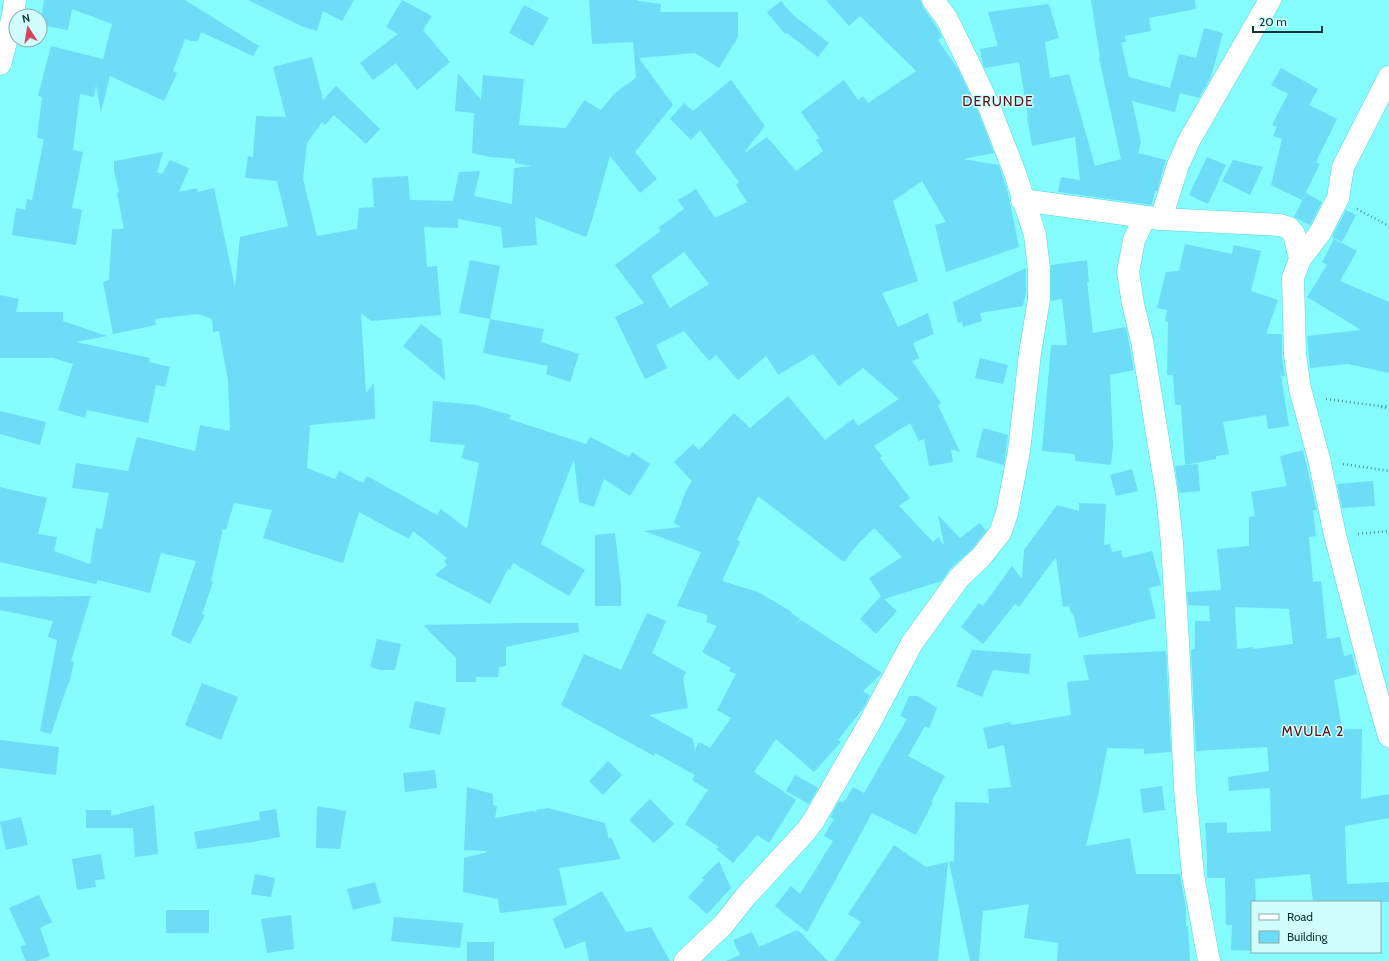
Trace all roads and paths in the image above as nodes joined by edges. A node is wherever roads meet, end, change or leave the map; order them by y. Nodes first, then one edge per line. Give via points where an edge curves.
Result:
1 (15, 0) edge
2 (933, 0) edge
3 (1270, 0) edge
4 (0, 64) edge
5 (1389, 77) edge
6 (1338, 198) junction
7 (1022, 200) junction
8 (1153, 218) junction
9 (1389, 226) edge
10 (1300, 259) junction
11 (1302, 396) junction
12 (1379, 406) junction
13 (1389, 406) edge
14 (1389, 409) edge
15 (1319, 460) junction
16 (1389, 471) edge
17 (1389, 532) edge
18 (1335, 535) junction
19 (1389, 736) edge
20 (685, 961) edge
21 (1209, 961) edge

1 - 4 street
2 - 7 street via 947,19 988,104 1015,173
3 - 8 street via 1190,139
5 - 6 street via 1343,167
6 - 9 path
6 - 10 street via 1320,233
7 - 8 street
7 - 20 street via 1038,251 1039,299 1030,352 1019,451 1004,525 981,557 959,578 912,643 814,820 723,925
8 - 10 street via 1280,225 1289,228 1294,234
8 - 21 street via 1134,240 1128,272 1167,495 1180,660 1185,789 1193,875
10 - 11 street via 1293,278 1295,354
11 - 12 path
11 - 15 street
12 - 13 path
12 - 14 path
15 - 16 path
15 - 18 street
17 - 18 path
18 - 19 street

